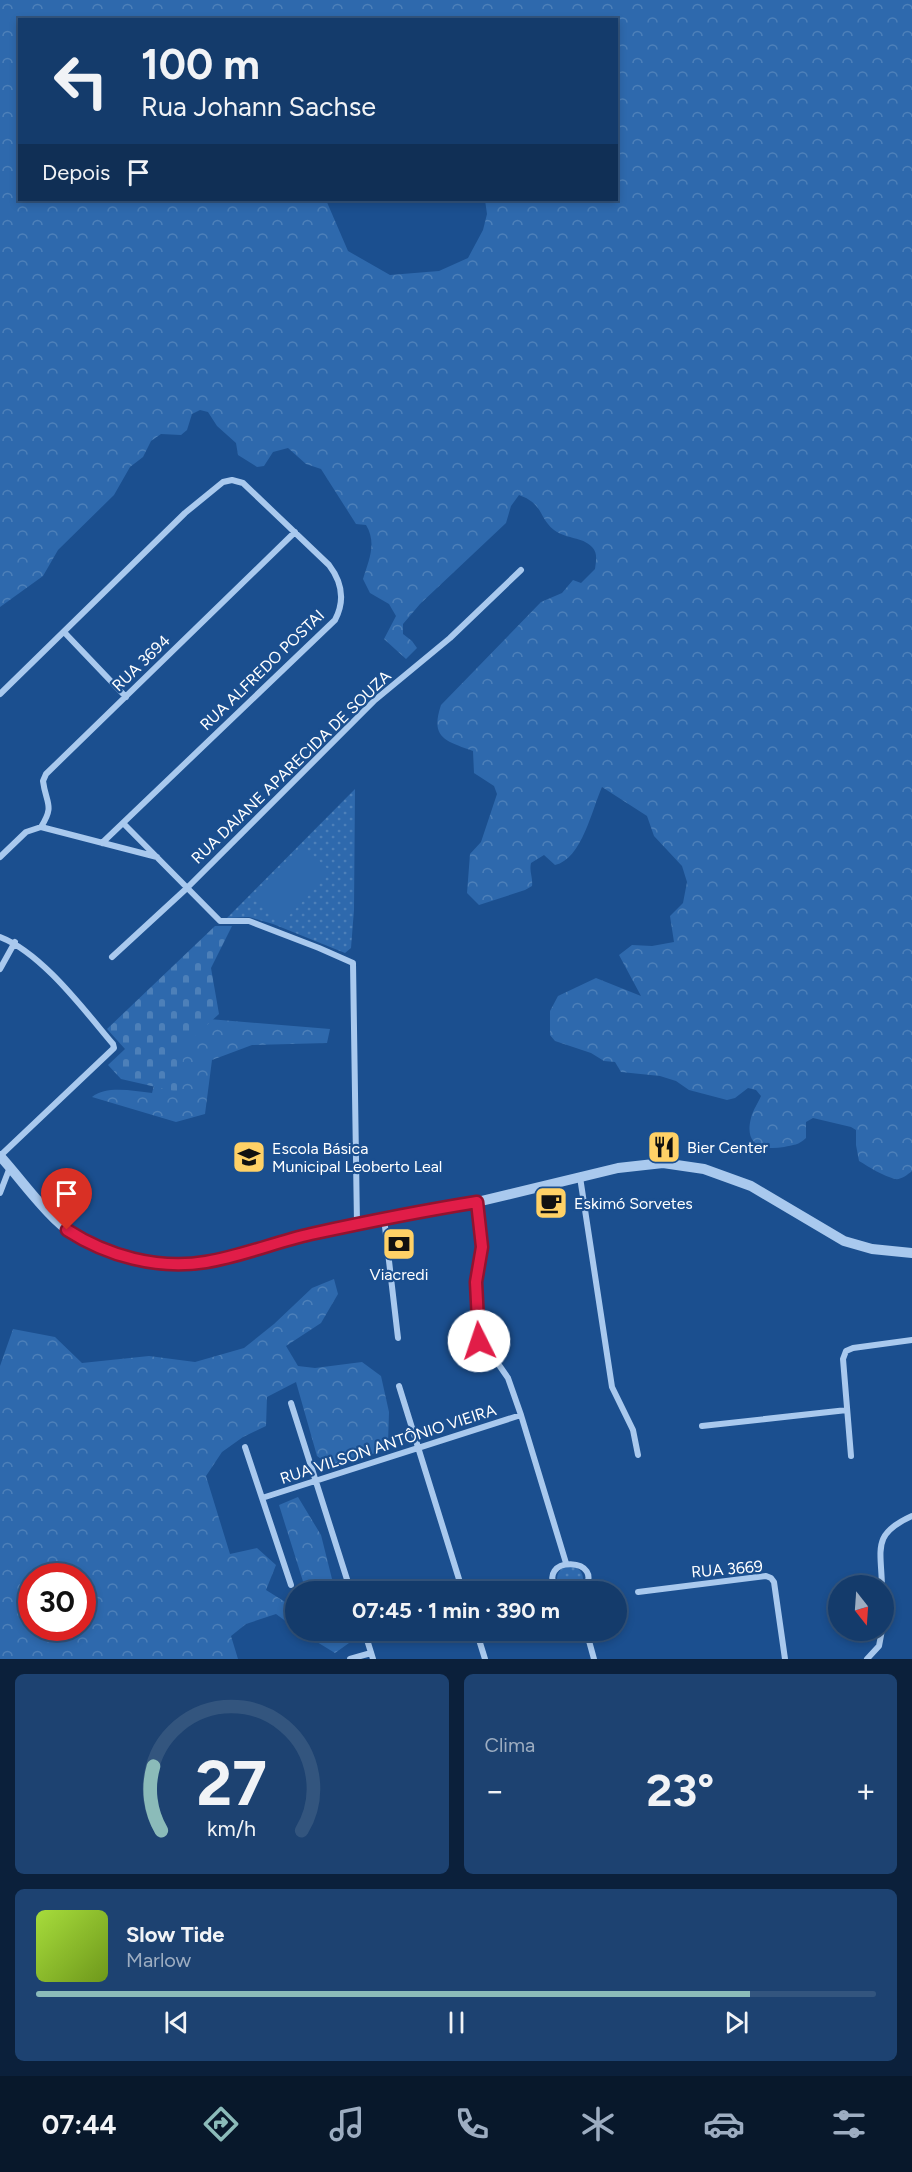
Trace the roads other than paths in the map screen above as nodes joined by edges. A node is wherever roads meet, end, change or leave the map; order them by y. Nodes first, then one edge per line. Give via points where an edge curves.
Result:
1 (296, 532) junction
2 (521, 570) dead end
3 (63, 632) junction
4 (0, 694) edge
5 (126, 697) junction
6 (123, 823) junction
7 (41, 827) junction
8 (102, 843) junction
9 (0, 857) edge
10 (158, 857) junction
11 (187, 888) junction
12 (0, 937) edge
13 (15, 942) junction
14 (112, 957) dead end
15 (0, 969) edge
16 (0, 1156) edge
17 (10, 1167) junction
18 (580, 1177) junction
19 (0, 1193) edge
20 (477, 1202) junction
21 (384, 1218) junction
22 (357, 1224) junction
23 (912, 1253) edge
24 (398, 1338) dead end
25 (912, 1340) edge
26 (399, 1386) dead end
27 (291, 1403) dead end
28 (847, 1410) junction
29 (521, 1415) junction
30 (702, 1426) dead end
31 (245, 1447) dead end
32 (418, 1448) junction
33 (638, 1455) dead end
34 (851, 1456) dead end
35 (315, 1481) junction
36 (262, 1498) junction
37 (912, 1516) edge
38 (566, 1563) junction
39 (882, 1575) edge
40 (290, 1581) edge
41 (347, 1581) edge
42 (460, 1581) edge
43 (554, 1581) edge
44 (588, 1581) edge
45 (638, 1592) dead end
46 (367, 1641) edge
47 (479, 1641) edge
48 (588, 1641) edge
49 (880, 1641) edge
50 (372, 1656) edge
51 (350, 1659) edge
52 (484, 1659) edge
53 (594, 1659) edge
54 (785, 1659) edge
55 (867, 1659) edge

1 - 3 street, RUA ALFREDO POSTAI via 243,483 223,482 185,513
1 - 5 street, RUA 3694
1 - 6 street, RUA ALFREDO POSTAI via 336,575 341,598 335,620
2 - 11 street, RUA DAIANE APARECIDA DE SOUZA via 450,638 375,700
3 - 4 street, RUA ALFREDO POSTAI
3 - 5 street
5 - 7 street, RUA 3694 via 46,774 43,781 49,814
6 - 8 street, RUA ALFREDO POSTAI
6 - 10 street
7 - 8 street
7 - 9 street via 26,832
8 - 10 street
10 - 11 street
11 - 14 street, RUA DAIANE APARECIDA DE SOUZA
11 - 22 street via 223,922 249,921 352,963
12 - 13 street
13 - 15 street
13 - 16 street via 60,982 114,1048
16 - 17 street
17 - 19 street
17 - 22 street via 56,1220 79,1238 108,1252 151,1262 206,1262
18 - 20 street
18 - 23 street via 663,1162 704,1169 751,1186 844,1241 872,1249
18 - 33 street via 612,1386 633,1430
20 - 21 street
20 - 29 street via 482,1247 476,1282 479,1341 484,1353 508,1378
21 - 22 street
21 - 24 street
25 - 28 street via 846,1352 843,1359
26 - 32 street
27 - 35 street
28 - 30 street
28 - 34 street
29 - 32 street, RUA VILSON ANTÔNIO VIEIRA
29 - 38 street
31 - 36 street
32 - 35 street, RUA VILSON ANTÔNIO VIEIRA
32 - 42 street
35 - 36 street, RUA VILSON ANTÔNIO VIEIRA
35 - 41 street
36 - 40 street
37 - 39 street via 886,1532 881,1542
38 - 43 street via 560,1566
38 - 44 street via 579,1564
45 - 54 street, RUA 3669 via 771,1578
46 - 50 street
47 - 52 street
48 - 53 street
49 - 55 street
50 - 51 street

